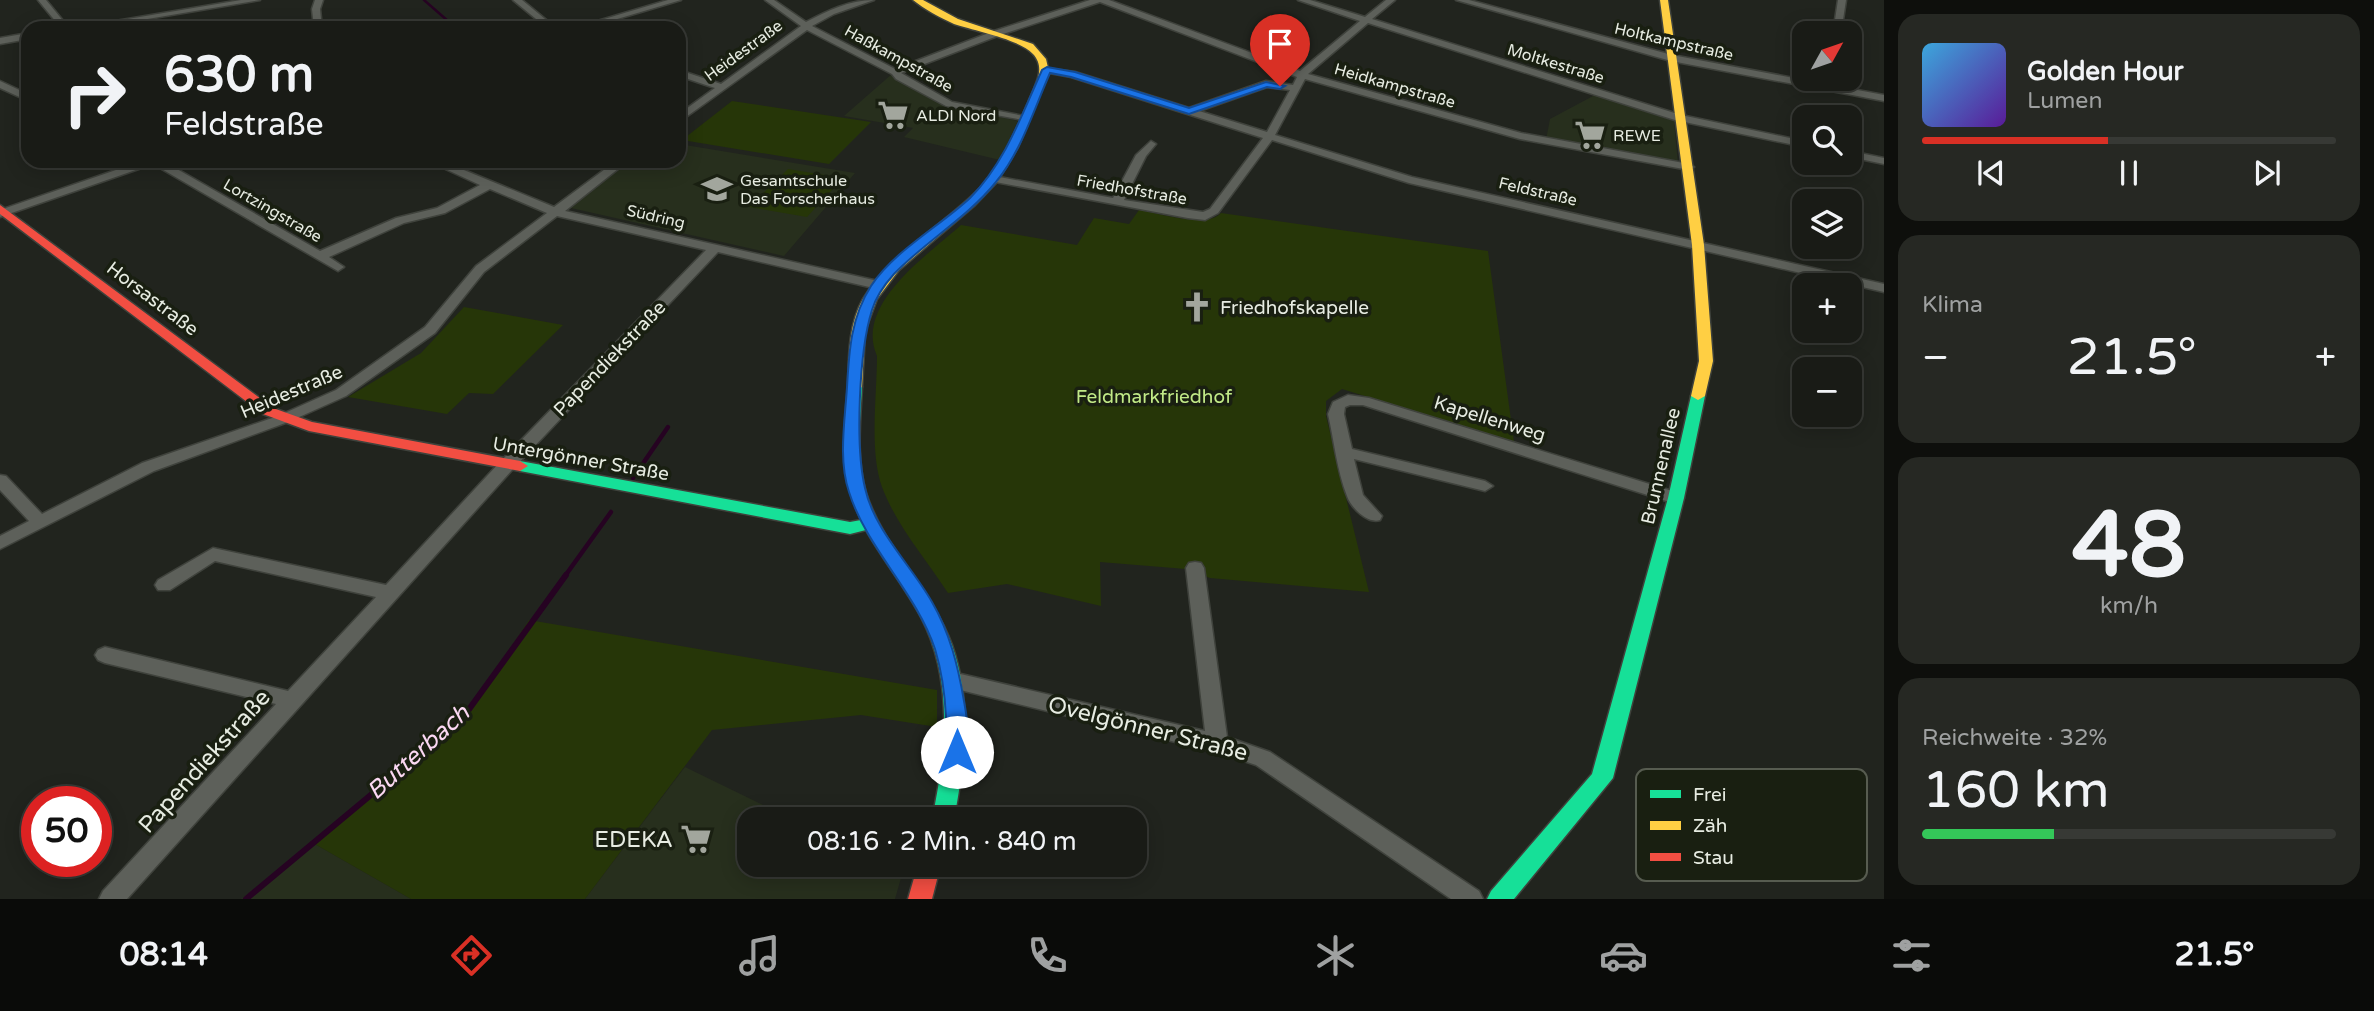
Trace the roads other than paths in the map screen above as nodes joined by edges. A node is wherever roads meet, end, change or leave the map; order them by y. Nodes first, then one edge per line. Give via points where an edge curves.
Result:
1 (42, 0) edge
2 (256, 0) edge
3 (320, 0) edge
4 (517, 0) edge
5 (677, 0) edge
6 (768, 0) edge
7 (870, 0) edge
8 (917, 0) edge
9 (1100, 0) edge
10 (1302, 0) edge
11 (1391, 0) edge
12 (1460, 0) edge
13 (1664, 0) edge
14 (1842, 0) edge
15 (1366, 20) junction
16 (59, 21) edge
17 (122, 21) edge
18 (317, 21) edge
19 (543, 21) edge
20 (603, 21) edge
21 (1839, 21) edge
22 (806, 26) junction
23 (996, 33) junction
24 (21, 37) edge
25 (0, 41) edge
26 (1671, 58) junction
27 (1047, 70) junction
28 (895, 72) junction
29 (686, 75) edge
30 (1301, 75) junction
31 (1792, 77) edge
32 (0, 84) edge
33 (720, 87) junction
34 (1294, 88) junction
35 (1859, 91) edge
36 (21, 94) edge
37 (1884, 98) edge
38 (1189, 111) junction
39 (686, 114) edge
40 (1679, 118) junction
41 (1025, 119) junction
42 (1269, 137) junction
43 (1792, 142) edge
44 (1152, 144) dead end
45 (1862, 156) edge
46 (1884, 161) edge
47 (1689, 167) junction
48 (132, 168) edge
49 (165, 168) edge
50 (449, 168) edge
51 (614, 168) edge
52 (994, 178) junction
53 (488, 185) junction
54 (1117, 202) junction
55 (2, 211) edge
56 (555, 212) junction
57 (1698, 246) junction
58 (716, 247) junction
59 (320, 256) junction
60 (338, 267) dead end
61 (878, 285) junction
62 (1884, 288) edge
63 (283, 419) junction
64 (1345, 452) junction
65 (506, 466) junction
66 (0, 480) edge
67 (1485, 486) dead end
68 (1676, 498) junction
69 (1374, 516) dead end
70 (40, 522) junction
71 (871, 523) junction
72 (0, 543) edge
73 (1195, 568) dead end
74 (164, 585) dead end
75 (390, 593) junction
76 (105, 655) dead end
77 (952, 680) junction
78 (293, 700) junction
79 (1217, 743) junction
80 (946, 807) edge
81 (926, 877) edge
82 (111, 899) edge
83 (920, 899) edge
84 (1471, 899) edge
85 (1499, 899) edge

1 - 16 street
2 - 17 street
3 - 18 street
4 - 19 street
5 - 20 street
6 - 22 street, Haßkampstraße
7 - 22 street, Heidestraße via 831,12
8 - 23 street via 958,23
9 - 23 street
9 - 30 street, Heidkampstraße
10 - 15 street, Moltkestraße
11 - 15 street
12 - 26 street, Holtkampstraße
13 - 26 street, Brunnenallee
14 - 21 street
15 - 30 street
15 - 40 street, Moltkestraße
22 - 28 street, Haßkampstraße
22 - 33 street, Heidestraße
23 - 27 street via 1036,49
23 - 28 street
24 - 25 street
26 - 31 street, Holtkampstraße
26 - 40 street, Brunnenallee
27 - 38 street, Feldstraße
27 - 41 street
28 - 41 street, Haßkampstraße via 949,104
29 - 33 street
30 - 34 street
30 - 47 street, Heidkampstraße via 1520,136
32 - 36 street
33 - 39 street, Heidestraße
34 - 38 street via 1266,85
34 - 42 street
35 - 37 street, Holtkampstraße
38 - 42 street, Feldstraße
40 - 43 street, Moltkestraße
40 - 47 street, Brunnenallee
41 - 52 street
42 - 54 street, Friedhofstraße via 1214,211 1205,216
42 - 57 street, Feldstraße via 1409,180
44 - 54 street via 1141,155
45 - 46 street
47 - 57 street, Brunnenallee
48 - 55 street
49 - 59 street, Lortzingstraße
50 - 53 street, Südring
51 - 56 street, Heidestraße
52 - 54 street, Friedhofstraße
52 - 61 street
53 - 56 street, Südring
53 - 59 street via 441,211 400,220
55 - 63 street, Horsastraße
56 - 58 street, Südring
56 - 63 street, Heidestraße via 480,269 412,345 341,393
57 - 62 street, Feldstraße
57 - 68 street, Brunnenallee via 1706,361
58 - 61 street, Südring
58 - 65 street, Papendiekstraße
59 - 60 street, Lortzingstraße
61 - 71 street via 859,323 852,450 856,490
63 - 65 street, Untergönner Straße
63 - 70 street, Heidestraße via 148,467
64 - 67 street
64 - 68 street, Kapellenweg via 1338,405 1364,401
64 - 69 street, Kapellenweg via 1355,497
65 - 71 street, Untergönner Straße via 850,528
65 - 75 street, Papendiekstraße
66 - 70 street
68 - 85 street, Brunnenallee via 1602,778
70 - 72 street, Heidestraße
71 - 77 street via 936,626
73 - 79 street
74 - 75 street via 213,554
75 - 78 street, Papendiekstraße
76 - 78 street
77 - 79 street, Ovelgönner Straße
77 - 80 street via 957,752
78 - 82 street, Papendiekstraße
79 - 84 street, Ovelgönner Straße via 1263,758
81 - 83 street

